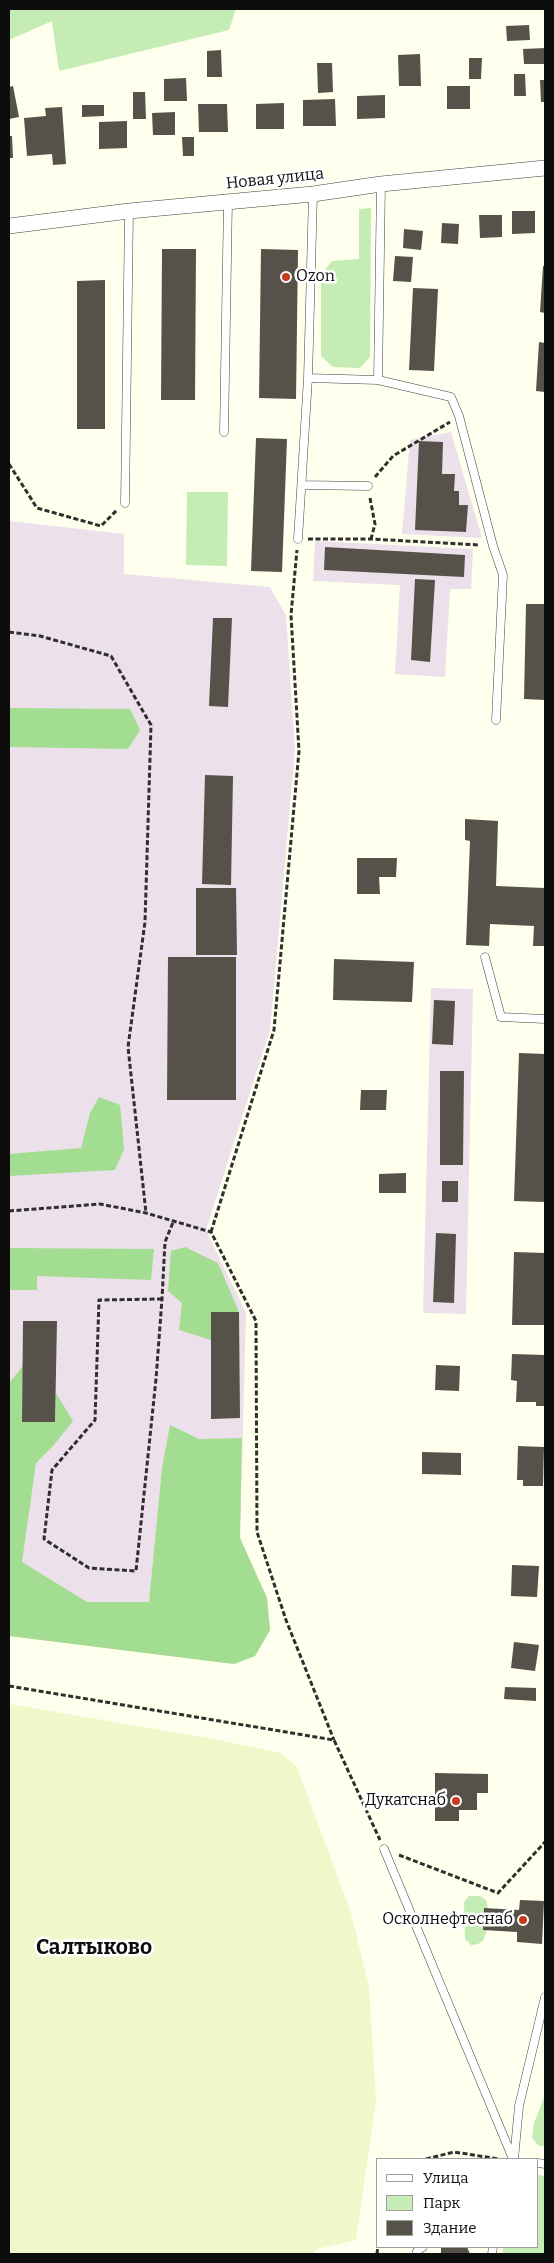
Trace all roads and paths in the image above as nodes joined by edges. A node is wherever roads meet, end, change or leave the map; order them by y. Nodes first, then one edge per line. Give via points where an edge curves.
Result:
1 (545, 168) edge
2 (381, 184) junction
3 (313, 194) junction
4 (228, 202) junction
5 (129, 211) junction
6 (9, 226) edge
7 (308, 378) junction
8 (378, 380) junction
9 (459, 416) junction
10 (224, 432) dead end
11 (392, 456) dead end
12 (9, 464) edge
13 (302, 485) junction
14 (368, 486) dead end
15 (125, 503) joint
16 (298, 539) junction
17 (493, 546) junction
18 (9, 632) edge
19 (496, 720) dead end
20 (485, 957) dead end
21 (545, 1019) edge
22 (9, 1211) edge
23 (146, 1213) junction
24 (174, 1220) junction
25 (211, 1232) junction
26 (162, 1299) junction
27 (9, 1686) edge
28 (334, 1740) junction
29 (545, 1842) edge
30 (384, 1849) junction
31 (545, 1997) edge
32 (430, 2158) edge
33 (493, 2158) edge
34 (514, 2158) edge
35 (514, 2158) edge

1 - 2 street, Новая улица
2 - 3 street, Новая улица
2 - 8 lane
3 - 4 street, Новая улица
3 - 7 lane
4 - 5 street, Новая улица
4 - 10 lane
5 - 6 street, Новая улица
5 - 15 lane
7 - 8 lane
7 - 13 lane
8 - 9 lane via 451,398
9 - 11 path
9 - 17 lane
12 - 15 path via 37,508 101,526
13 - 14 lane
13 - 16 lane
16 - 17 path via 372,539
16 - 25 path via 292,615 299,751 274,1030
17 - 19 lane via 502,575
18 - 23 path via 40,636 111,656 151,725 145,922 128,1047
20 - 21 lane via 501,1017
22 - 23 path via 100,1204
23 - 24 path
24 - 25 path
24 - 26 path via 165,1242
25 - 28 path via 256,1321 257,1532 286,1620
26 - 26 path via 136,1572 89,1568 44,1539 52,1470 96,1420 99,1300
27 - 28 path
28 - 30 path
29 - 30 path via 498,1893
30 - 34 lane
31 - 35 lane via 519,2106
32 - 33 path via 454,2152

